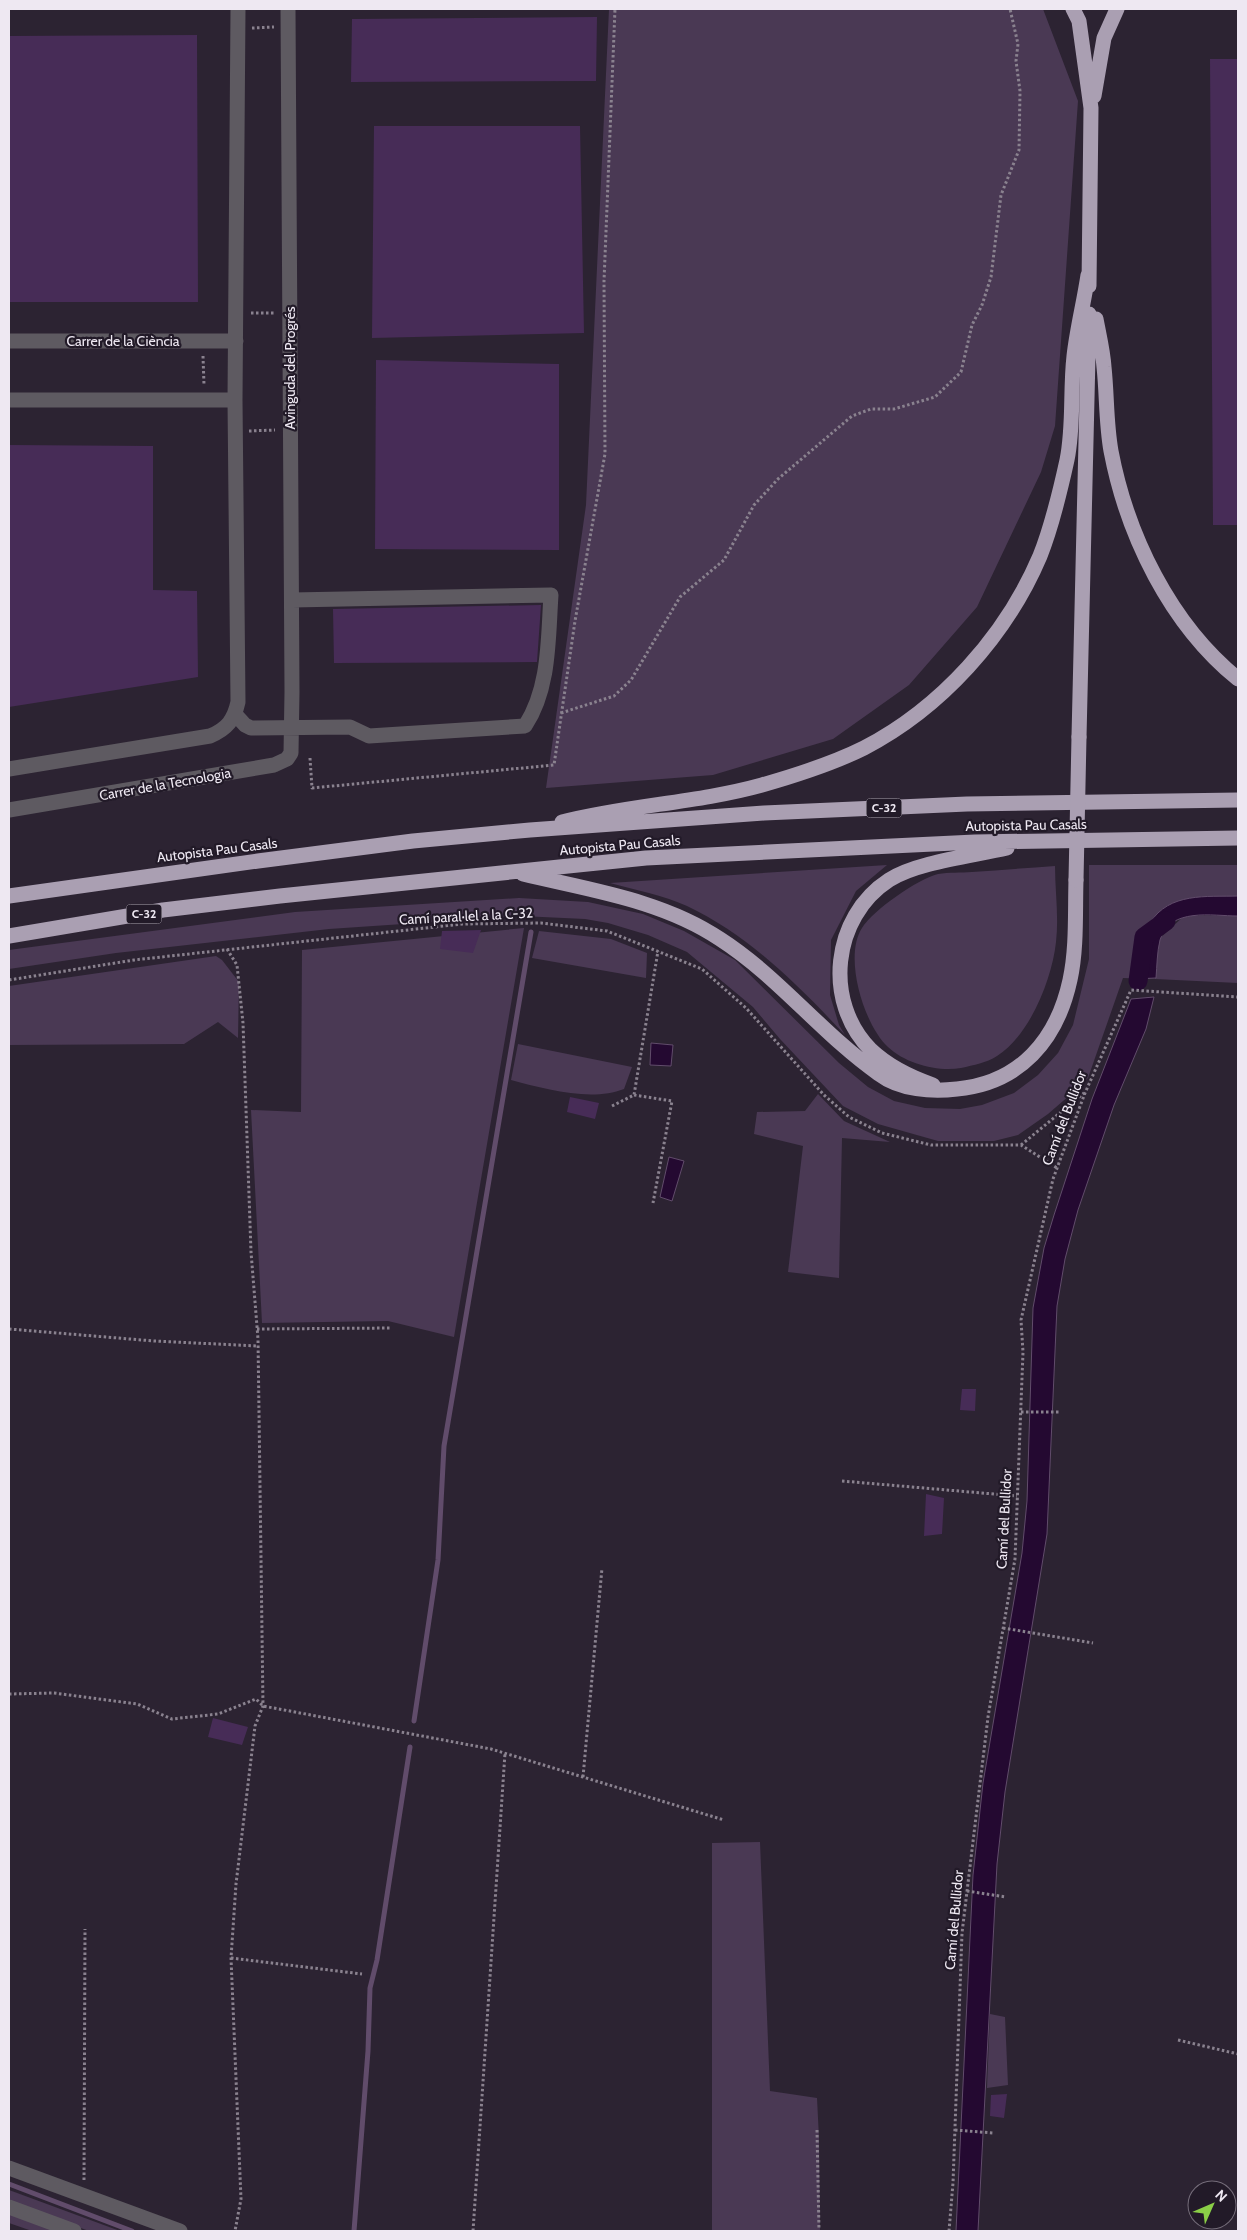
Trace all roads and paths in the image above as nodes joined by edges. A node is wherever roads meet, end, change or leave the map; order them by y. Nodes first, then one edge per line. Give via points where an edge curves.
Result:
1 (238, 9) edge
2 (288, 9) edge
3 (615, 9) edge
4 (1010, 9) edge
5 (1073, 9) edge
6 (1117, 9) edge
7 (288, 26) junction
8 (238, 29) junction
9 (1091, 108) junction
10 (1088, 275) junction
11 (236, 313) junction
12 (290, 313) junction
13 (9, 341) edge
14 (203, 341) junction
15 (236, 341) junction
16 (9, 400) edge
17 (204, 400) junction
18 (235, 400) junction
19 (291, 430) junction
20 (236, 432) junction
21 (292, 600) junction
22 (1238, 679) edge
23 (562, 713) junction
24 (235, 714) junction
25 (292, 726) junction
26 (310, 758) dead end
27 (9, 769) edge
28 (1238, 800) edge
29 (9, 810) edge
30 (530, 830) junction
31 (1238, 838) edge
32 (1039, 841) junction
33 (512, 871) junction
34 (9, 896) edge
35 (9, 936) edge
36 (228, 949) junction
37 (658, 951) junction
38 (9, 980) edge
39 (1238, 998) edge
40 (946, 1090) junction
41 (1084, 1093) junction
42 (634, 1096) junction
43 (612, 1106) dead end
44 (1021, 1145) junction
45 (1057, 1168) junction
46 (654, 1203) dead end
47 (392, 1328) dead end
48 (9, 1329) edge
49 (257, 1329) junction
50 (258, 1346) junction
51 (1021, 1412) junction
52 (1060, 1412) dead end
53 (842, 1481) dead end
54 (1017, 1496) junction
55 (602, 1568) dead end
56 (1003, 1628) junction
57 (1093, 1643) dead end
58 (9, 1694) edge
59 (263, 1706) junction
60 (505, 1753) junction
61 (583, 1777) junction
62 (724, 1820) dead end
63 (968, 1891) junction
64 (1006, 1897) dead end
65 (85, 1929) dead end
66 (231, 1958) junction
67 (362, 1974) dead end
68 (1178, 2040) dead end
69 (1238, 2054) edge
70 (816, 2130) dead end
71 (956, 2130) junction
72 (993, 2133) dead end
73 (9, 2168) edge
74 (84, 2196) junction
75 (9, 2207) edge
76 (74, 2231) edge
77 (180, 2231) edge
78 (235, 2231) edge
79 (473, 2231) edge
80 (819, 2231) edge
81 (949, 2231) edge

1 - 8 street
2 - 7 street, Avinguda del Progrés
3 - 23 path via 604,281 605,454
4 - 23 path via 1018,44 1019,150 1001,194 991,277 972,324 962,372 935,397 894,409 871,409 852,416 778,479 754,505 724,560 680,597 631,680 614,696
5 - 9 highway via 1079,21
6 - 9 highway via 1104,38
7 - 8 path
7 - 12 street, Avinguda del Progrés
8 - 11 street
9 - 10 highway
10 - 22 highway via 1104,367 1111,450 1130,521 1152,569 1181,617 1207,649
10 - 30 highway via 1074,356 1068,458 1051,525 1024,588 977,657 950,685 921,710 865,747 812,771 733,792 586,816
10 - 40 highway, bridge via 1089,363 1080,737 1074,954 1070,979 1052,1031 1036,1052 1015,1070 991,1082
11 - 12 path
11 - 15 street
12 - 19 street, Avinguda del Progrés
13 - 14 street, Carrer de la Ciència
14 - 15 street, Carrer de la Ciència
14 - 17 path
15 - 18 street
16 - 17 street
17 - 18 street
18 - 20 street
19 - 20 path
19 - 21 street, Avinguda del Progrés
20 - 24 street via 238,702
21 - 25 street, Avinguda del Progrés
21 - 25 street via 551,595 545,671 533,713 524,726 369,736 350,728
23 - 26 path via 554,765 312,788
24 - 25 street via 251,728
24 - 27 street via 227,727 210,736
25 - 29 street, Carrer de la Tecnologia via 291,753 287,759 274,765
28 - 30 highway, Autopista Pau Casals / C-32 via 967,804 764,813
30 - 34 highway, Autopista Pau Casals / C-32 via 413,841
31 - 32 highway, Autopista Pau Casals / C-32
32 - 33 highway, Autopista Pau Casals / C-32 via 646,858
32 - 40 highway via 909,871 890,880 873,894 847,929 839,977 845,1009 855,1030 890,1066
33 - 35 highway, Autopista Pau Casals / C-32 via 164,910
33 - 40 highway via 633,900 689,922 720,938 756,965 880,1076 910,1088
36 - 37 path, Camí paral·lel a la C-32 via 462,924 541,922 607,931
36 - 38 path, Camí paral·lel a la C-32
36 - 49 path via 237,965 243,1022
37 - 42 path
37 - 44 path, Camí paral·lel a la C-32 via 702,969 746,1008 824,1095 849,1117 882,1133 931,1145
39 - 41 path, Camí del Bullidor via 1131,990
41 - 44 path
41 - 45 path, Camí del Bullidor
42 - 43 path
42 - 46 path via 672,1101
44 - 45 path
45 - 51 path, Camí del Bullidor via 1021,1320
47 - 49 path
48 - 50 path
49 - 50 path
50 - 59 path
51 - 52 path
51 - 54 path, Camí del Bullidor
53 - 54 path
54 - 56 path, Camí del Bullidor via 1015,1559
55 - 61 path
56 - 57 path
56 - 63 path, Camí del Bullidor via 988,1717
58 - 59 path via 54,1693 137,1704 172,1719 218,1714 256,1699
59 - 60 path
59 - 66 path via 255,1726 236,1884
60 - 61 path
60 - 79 path
61 - 62 path
63 - 64 path
63 - 71 path, Camí del Bullidor via 962,1933
65 - 74 path
66 - 67 path
66 - 78 path via 241,2199
68 - 69 path
70 - 80 path
71 - 72 path
71 - 81 path, Camí del Bullidor
73 - 74 street
74 - 77 street
75 - 76 street

